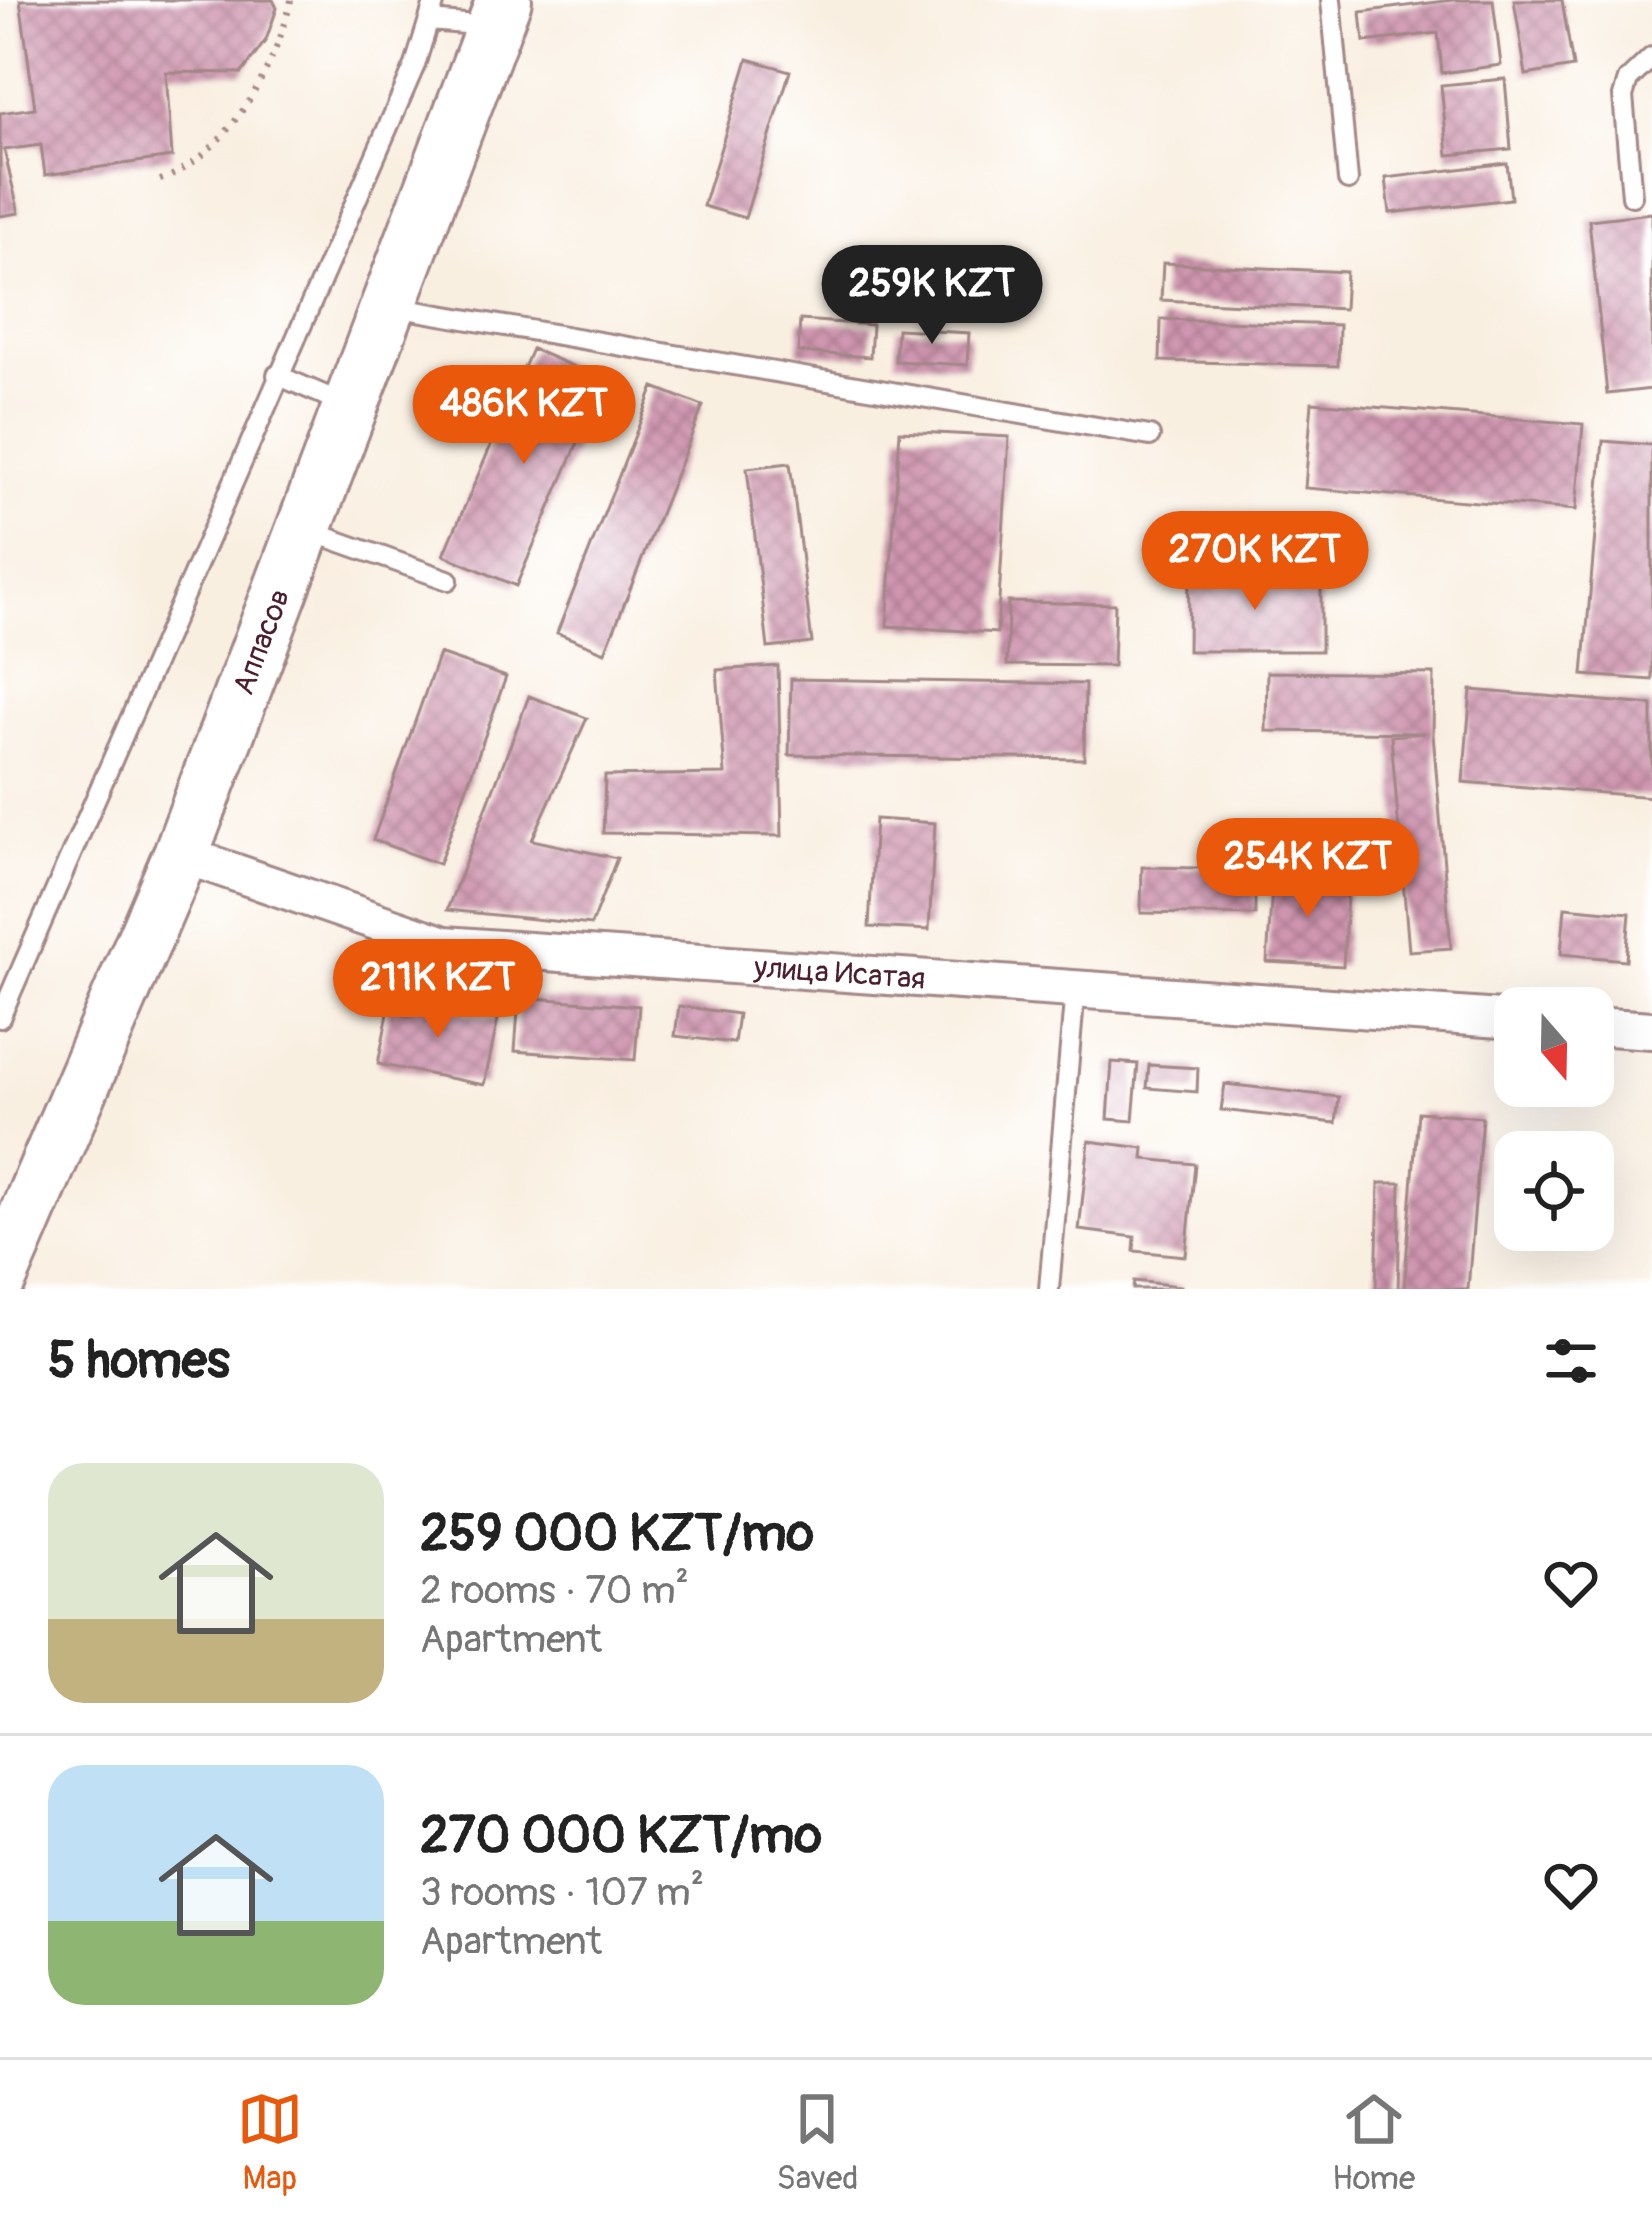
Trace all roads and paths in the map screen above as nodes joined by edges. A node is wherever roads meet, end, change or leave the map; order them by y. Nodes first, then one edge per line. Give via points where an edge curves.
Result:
1 (291, 0) edge
2 (435, 0) edge
3 (1331, 0) edge
4 (499, 13) edge
5 (429, 21) junction
6 (1652, 57) edge
7 (160, 180) dead end
8 (1348, 180) dead end
9 (1632, 196) dead end
10 (389, 306) junction
11 (278, 375) junction
12 (351, 406) junction
13 (1150, 436) dead end
14 (305, 529) junction
15 (448, 580) dead end
16 (181, 854) junction
17 (1075, 989) junction
18 (0, 1018) edge
19 (1494, 1019) edge
20 (1614, 1027) edge
21 (1652, 1030) edge
22 (4, 1255) edge
23 (1049, 1289) edge

1 - 7 path via 283,37 252,93 186,171
2 - 5 lane
3 - 8 lane
4 - 5 lane
4 - 10 street, Аппасов
5 - 11 lane
6 - 9 lane via 1623,96
10 - 12 street, Аппасов
10 - 13 lane
11 - 12 lane
11 - 18 lane
12 - 14 street, Аппасов
14 - 15 lane
14 - 16 street, Аппасов
16 - 17 street, улица Исатая via 445,944
16 - 22 street, Аппасов
17 - 19 street, улица Исатая
17 - 23 lane
20 - 21 street

